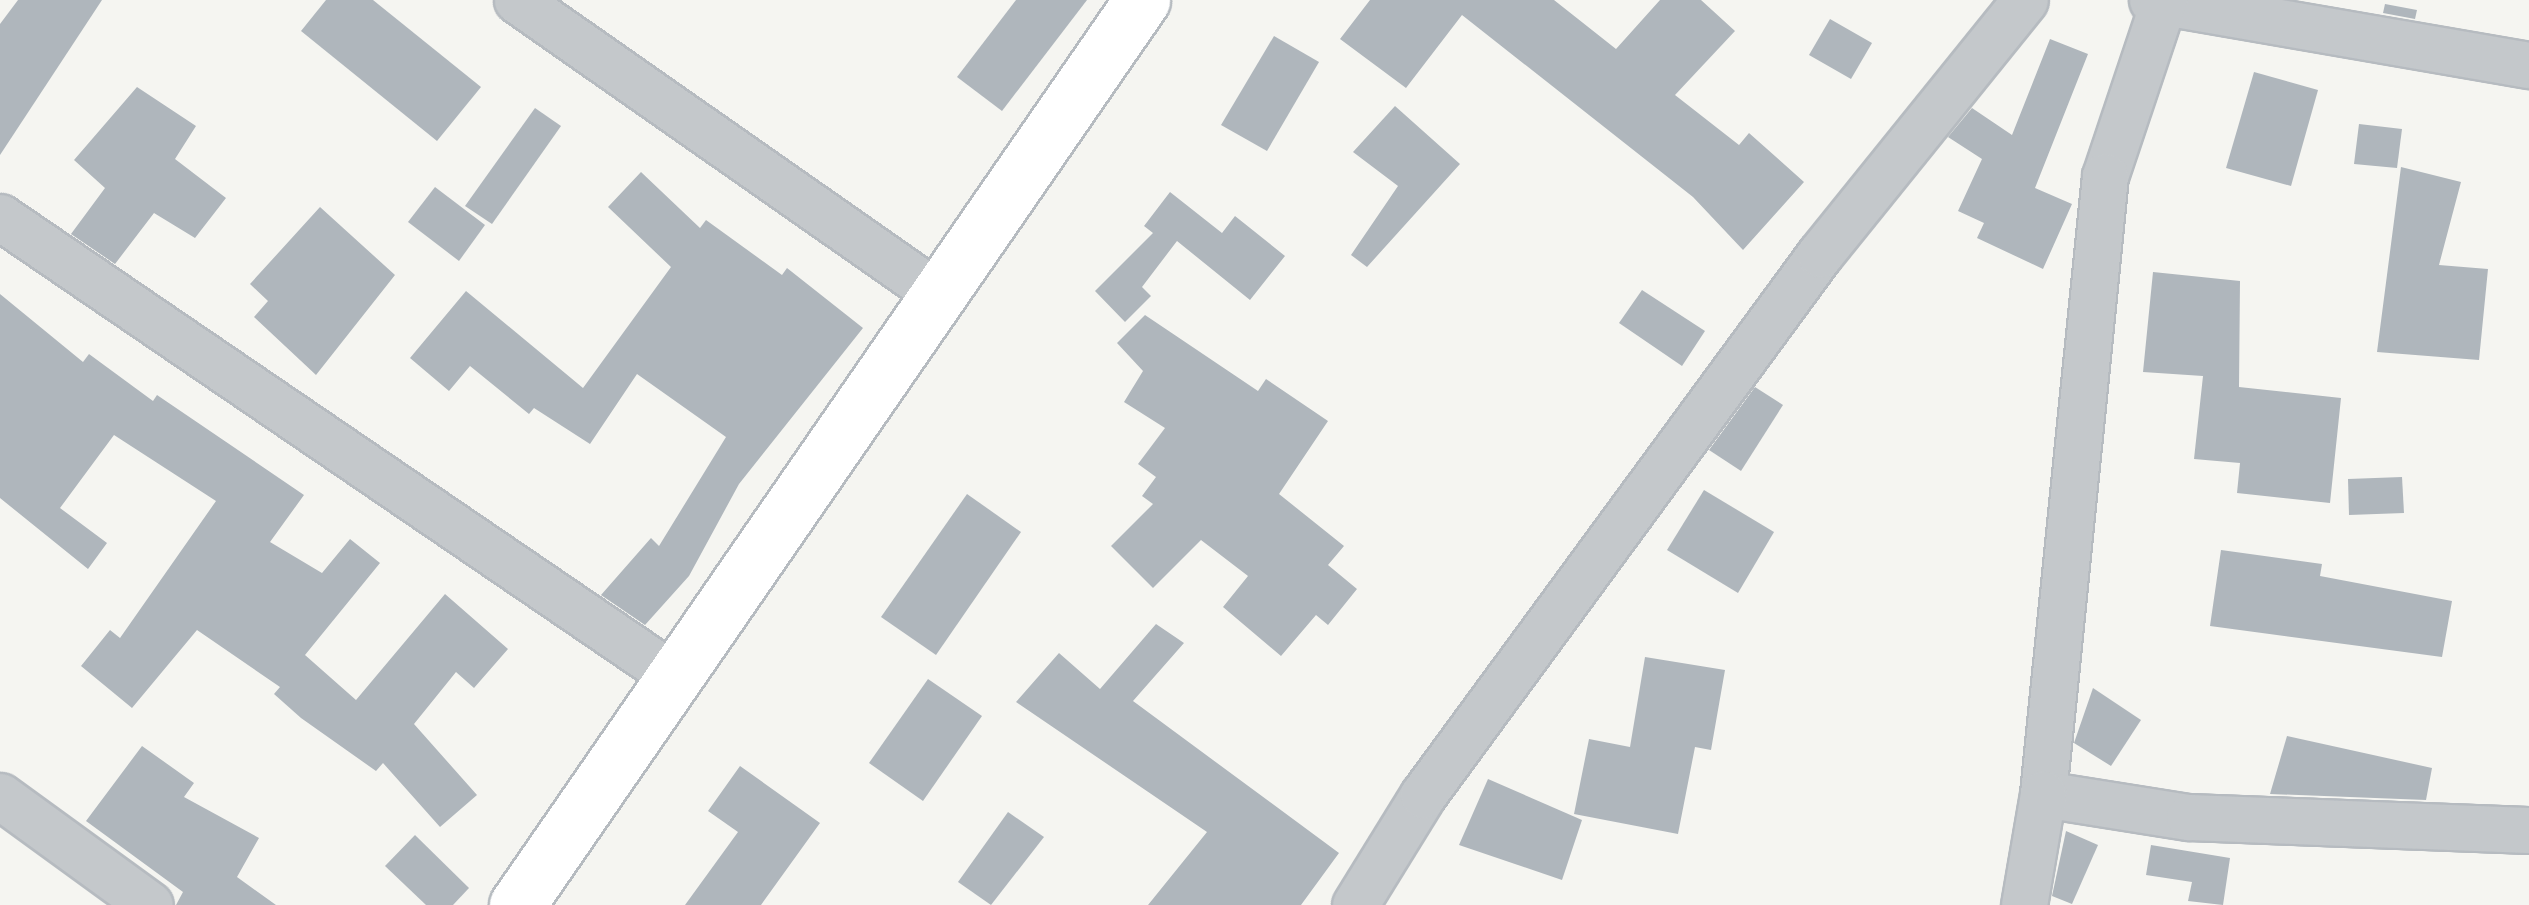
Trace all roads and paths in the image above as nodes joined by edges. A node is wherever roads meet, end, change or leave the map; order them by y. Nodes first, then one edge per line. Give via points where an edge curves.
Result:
1 (517, 0) edge
2 (1142, 0) edge
3 (2025, 0) edge
4 (2160, 1) edge
5 (2529, 65) edge
6 (0, 217) edge
7 (938, 294) junction
8 (674, 677) junction
9 (2042, 794) junction
10 (0, 796) edge
11 (2529, 830) edge
12 (150, 905) edge
13 (518, 905) edge
14 (1355, 905) edge
15 (2024, 905) edge

1 - 7 street
2 - 7 main road
3 - 14 street via 1820,254 1423,795
4 - 5 street
4 - 9 street via 2105,176
6 - 8 street
7 - 8 main road
8 - 13 main road
9 - 11 street via 2189,817
9 - 15 street
10 - 12 street

